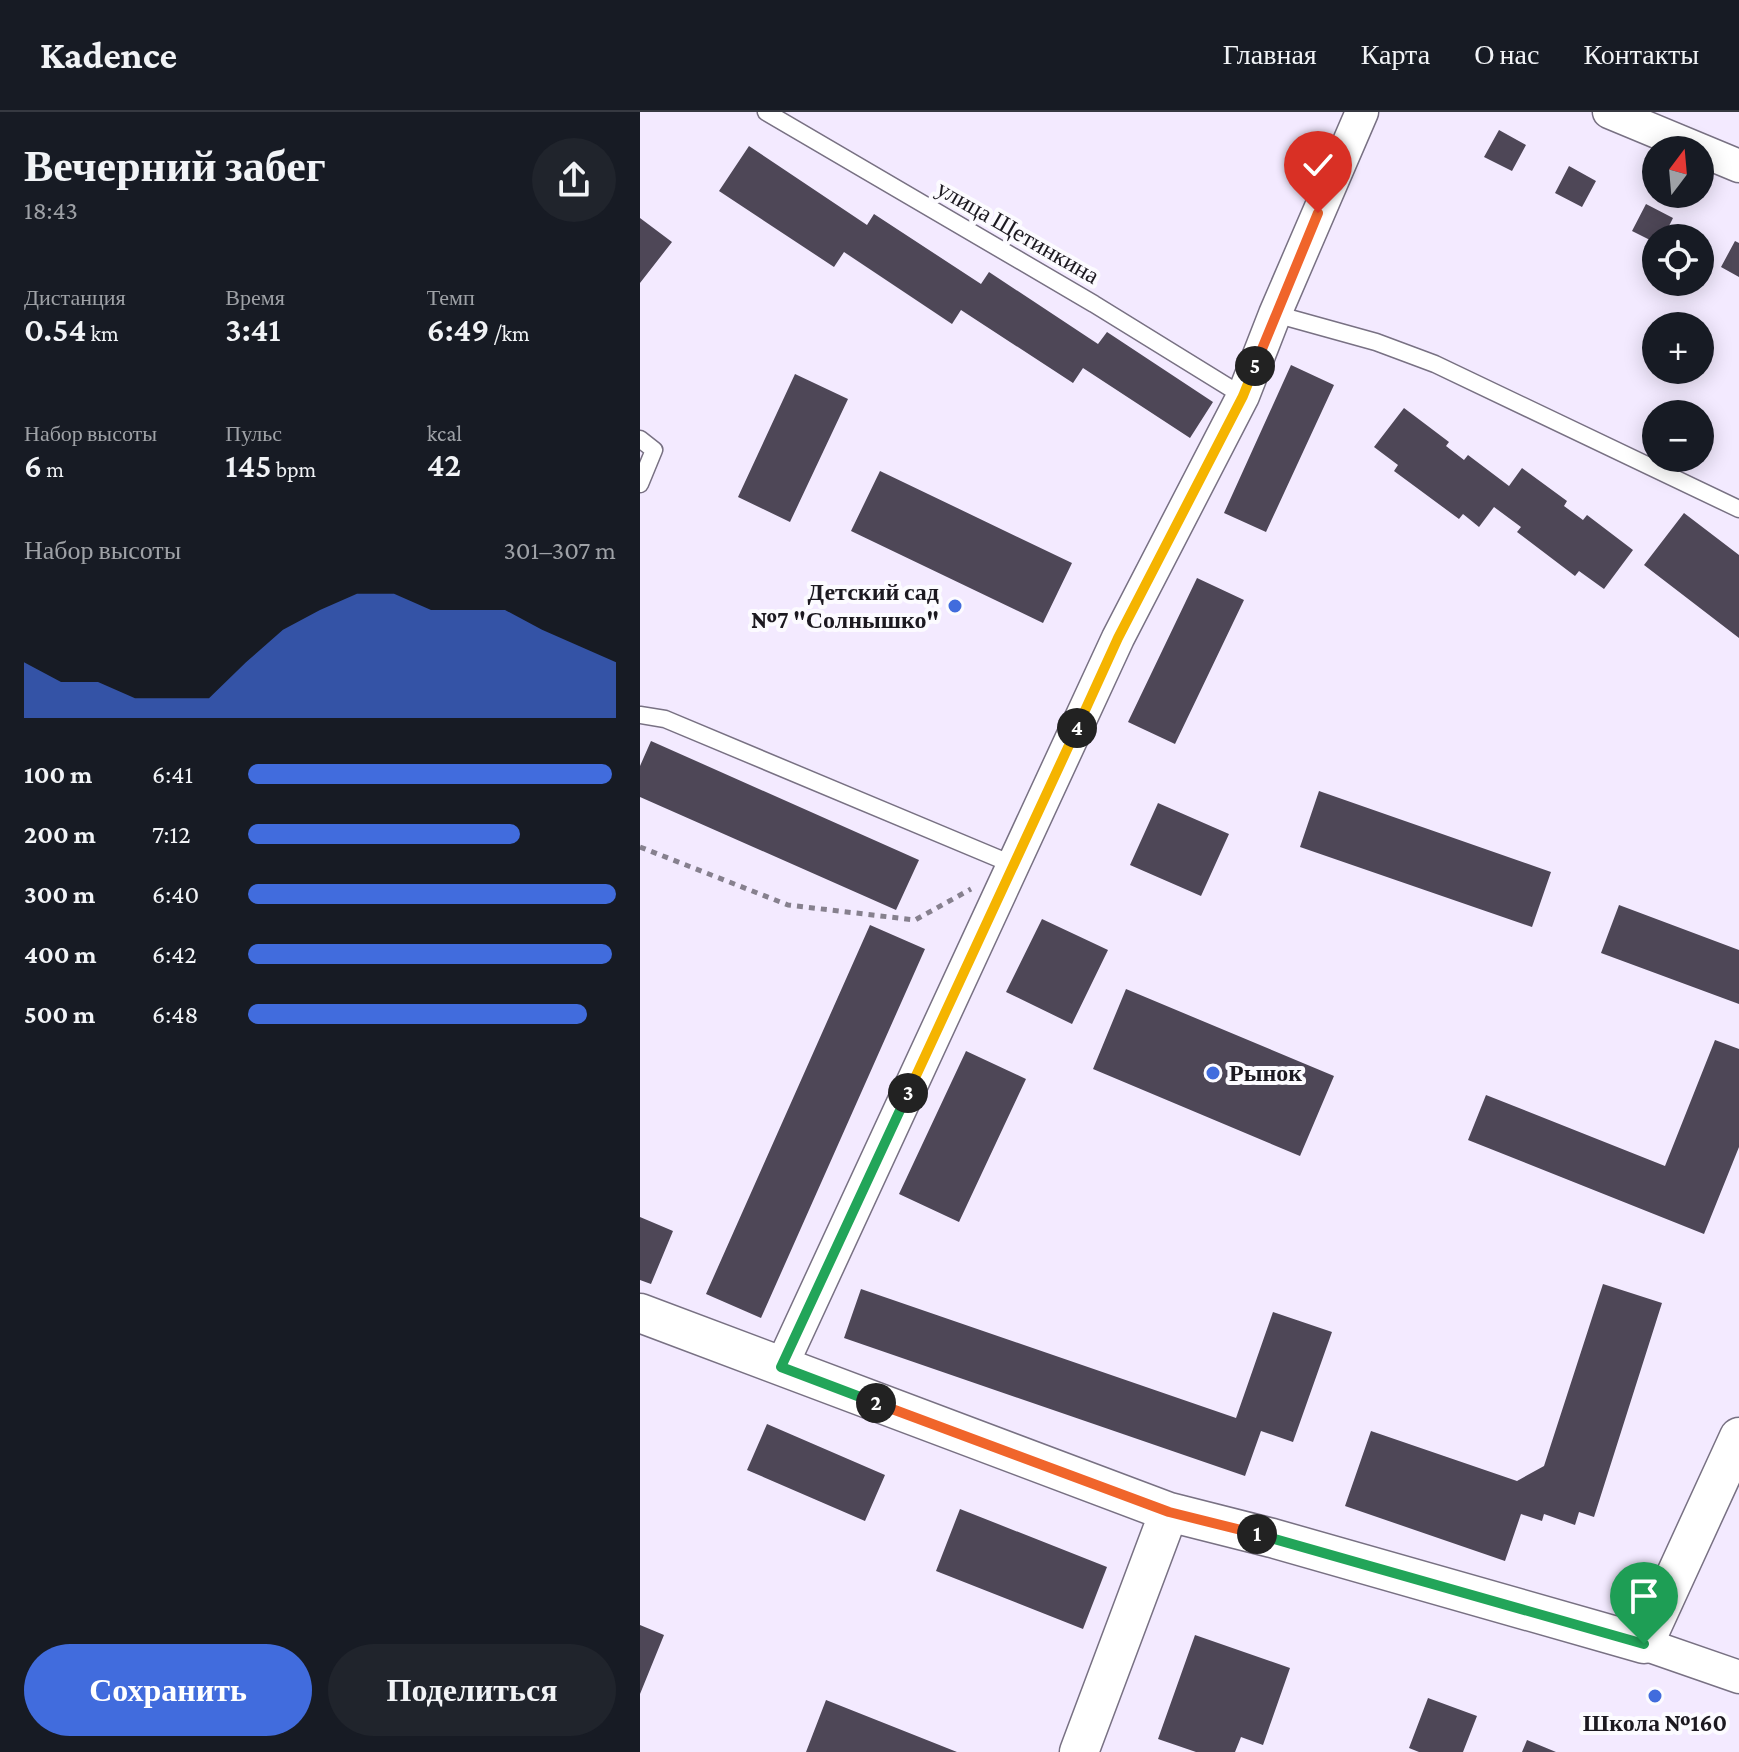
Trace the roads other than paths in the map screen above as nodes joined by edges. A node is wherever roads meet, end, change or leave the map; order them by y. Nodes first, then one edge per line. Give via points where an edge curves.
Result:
1 (766, 112) edge
2 (1362, 112) edge
3 (1609, 112) edge
4 (1739, 166) edge
5 (1275, 314) junction
6 (1243, 396) junction
7 (640, 439) edge
8 (640, 484) edge
9 (1739, 509) edge
10 (640, 715) edge
11 (1014, 865) junction
12 (640, 1313) edge
13 (781, 1367) junction
14 (1739, 1437) edge
15 (1169, 1512) junction
16 (1644, 1644) junction
17 (1739, 1677) edge
18 (1079, 1752) edge

1 - 6 lane, улица Щетинкина
2 - 5 street
3 - 4 street
5 - 6 street
5 - 9 lane via 1435,364
6 - 11 street via 1118,638
7 - 8 lane via 654,450
10 - 11 lane via 665,719
11 - 13 street
12 - 13 street
13 - 15 street
14 - 16 street
15 - 16 street
15 - 18 street
16 - 17 street

